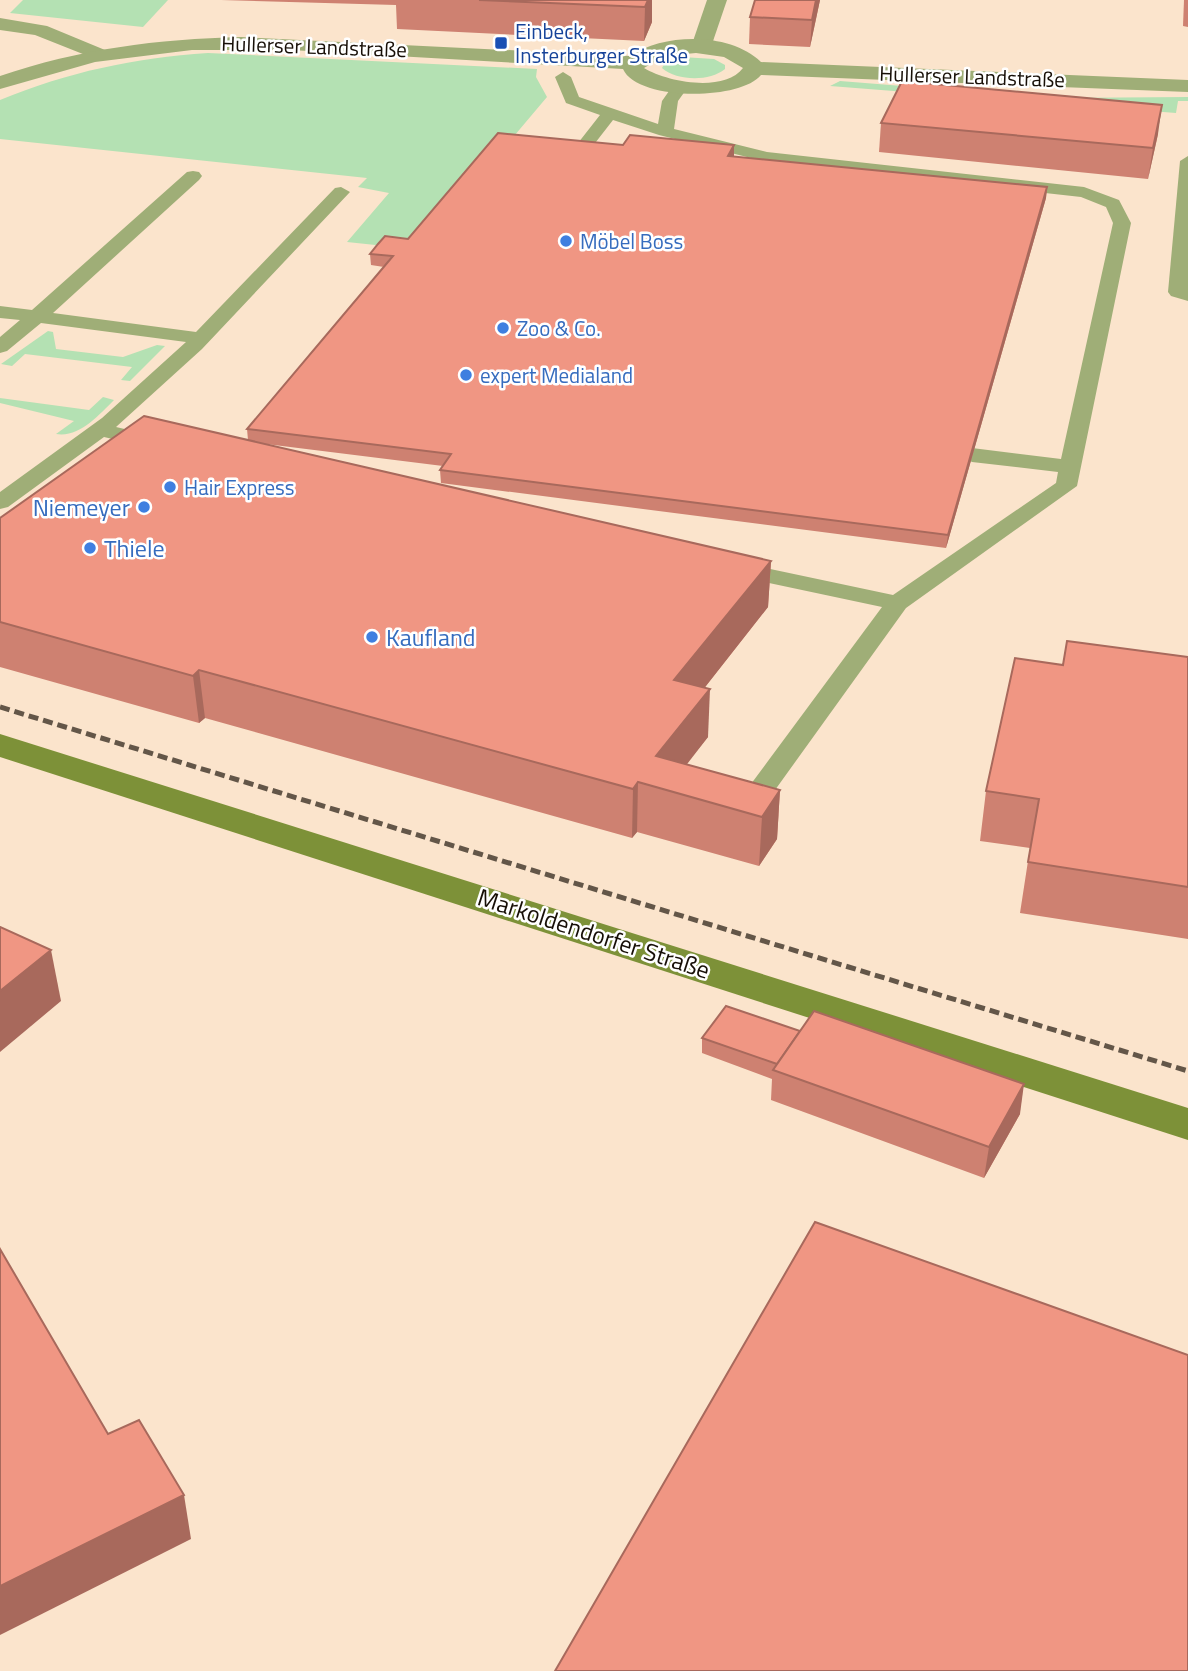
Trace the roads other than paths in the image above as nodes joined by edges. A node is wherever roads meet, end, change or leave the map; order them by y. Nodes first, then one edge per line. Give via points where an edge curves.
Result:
1 (717, 0) edge
2 (0, 24) edge
3 (701, 47) junction
4 (98, 54) junction
5 (634, 63) junction
6 (755, 68) junction
7 (563, 77) dead end
8 (0, 83) edge
9 (1188, 86) edge
10 (680, 87) junction
11 (610, 113) junction
12 (664, 132) junction
13 (579, 152) edge
14 (1188, 161) edge
15 (193, 176) dead end
16 (341, 192) dead end
17 (1188, 295) edge
18 (0, 312) edge
19 (38, 317) junction
20 (200, 338) junction
21 (0, 346) edge
22 (100, 430) junction
23 (176, 447) edge
24 (972, 456) edge
25 (1070, 467) junction
26 (0, 502) edge
27 (706, 562) edge
28 (897, 603) junction
29 (0, 745) edge
30 (708, 798) edge
31 (1188, 1124) edge

1 - 3 street
2 - 4 street, Hullerser Landstraße via 40,30
3 - 5 street, Hullerser Landstraße via 651,52
3 - 6 street, Hullerser Landstraße via 750,59
4 - 5 street, Hullerser Landstraße via 192,43 252,42
4 - 8 street via 28,71
5 - 10 street via 640,76
6 - 9 street, Hullerser Landstraße
6 - 10 street via 746,79 731,84
7 - 11 lane via 572,100
10 - 12 lane via 670,101
11 - 12 lane
11 - 13 lane
12 - 25 lane via 686,145 1050,186 1084,192 1113,204 1122,223
14 - 17 lane via 1178,292
15 - 19 lane
16 - 20 lane
18 - 19 lane
19 - 20 lane
19 - 21 lane
20 - 22 lane
22 - 23 lane
22 - 26 lane
24 - 25 lane
25 - 28 lane via 1066,485
27 - 28 lane
28 - 30 lane via 761,791
29 - 31 main road, Markoldendorfer Straße

